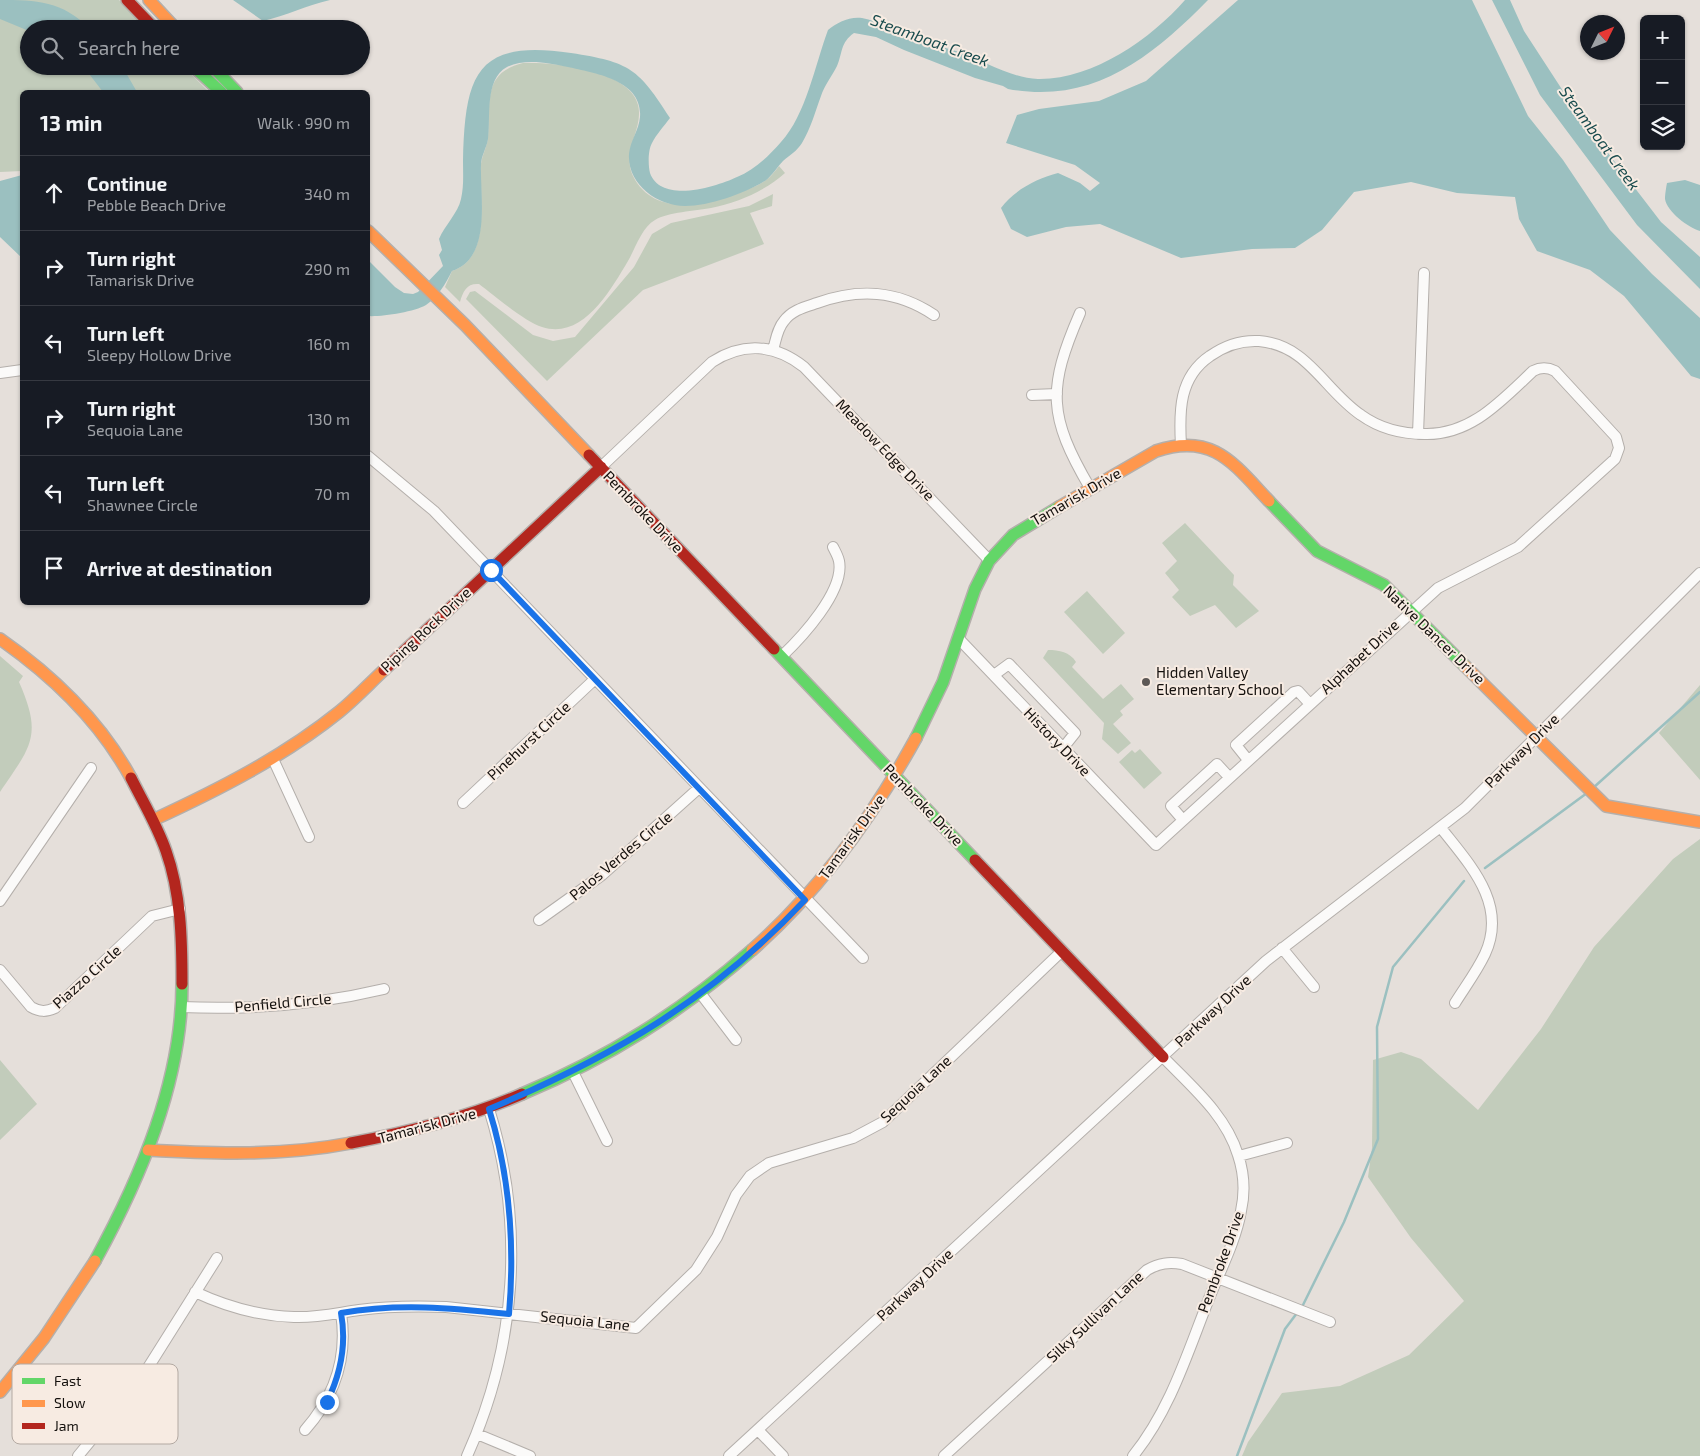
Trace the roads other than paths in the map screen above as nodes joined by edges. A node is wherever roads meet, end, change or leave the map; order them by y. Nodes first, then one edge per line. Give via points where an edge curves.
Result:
1 (127, 0) edge
2 (150, 0) edge
3 (146, 20) edge
4 (168, 20) edge
5 (203, 75) edge
6 (221, 75) edge
7 (219, 90) edge
8 (235, 90) edge
9 (370, 232) edge
10 (1424, 273) dead end
11 (1080, 313) dead end
12 (934, 315) dead end
13 (773, 350) junction
14 (20, 370) edge
15 (0, 373) edge
16 (1057, 394) junction
17 (1032, 395) dead end
18 (1418, 434) junction
19 (1181, 445) junction
20 (370, 458) edge
21 (601, 467) junction
22 (1090, 488) junction
23 (833, 547) dead end
24 (990, 560) junction
25 (491, 570) junction
26 (1700, 573) edge
27 (1411, 611) junction
28 (0, 639) edge
29 (959, 639) junction
30 (782, 656) junction
31 (994, 676) junction
32 (595, 679) junction
33 (1310, 704) junction
34 (1537, 736) junction
35 (1063, 748) junction
36 (273, 759) junction
37 (1248, 760) junction
38 (91, 768) dead end
39 (895, 775) junction
40 (1229, 777) junction
41 (699, 788) junction
42 (463, 803) dead end
43 (153, 820) junction
44 (1183, 820) junction
45 (1700, 822) edge
46 (1441, 828) junction
47 (309, 837) dead end
48 (1156, 845) joint
49 (805, 900) junction
50 (0, 901) edge
51 (180, 909) junction
52 (539, 920) dead end
53 (1282, 948) junction
54 (1062, 951) junction
55 (863, 958) dead end
56 (0, 970) edge
57 (1314, 986) dead end
58 (384, 989) dead end
59 (701, 994) junction
60 (1455, 1003) dead end
61 (181, 1007) junction
62 (736, 1040) dead end
63 (1163, 1056) junction
64 (573, 1072) junction
65 (489, 1109) junction
66 (607, 1141) dead end
67 (1287, 1143) dead end
68 (148, 1150) junction
69 (1239, 1156) junction
70 (217, 1258) dead end
71 (1217, 1278) junction
72 (195, 1292) junction
73 (341, 1313) junction
74 (509, 1314) junction
75 (1330, 1322) dead end
76 (24, 1364) edge
77 (150, 1364) edge
78 (12, 1378) edge
79 (0, 1392) edge
80 (305, 1430) dead end
81 (758, 1430) junction
82 (477, 1434) junction
83 (88, 1444) edge
84 (78, 1456) edge
85 (467, 1456) edge
86 (530, 1456) edge
87 (730, 1456) edge
88 (783, 1456) edge
89 (944, 1456) edge
90 (1133, 1456) edge

1 - 3 street
2 - 4 street
5 - 7 street
6 - 8 street
9 - 21 street, Pembroke Drive
10 - 18 street
11 - 16 street via 1060,366
12 - 13 street via 892,295 848,294 789,315 778,331
13 - 21 street, Piping Rock Drive via 735,350 712,362
13 - 24 street, Meadow Edge Drive via 804,366
14 - 15 street
16 - 17 street
16 - 22 street via 1062,432
18 - 19 street via 1373,422 1349,405 1301,356 1280,345 1255,340 1223,348 1197,367 1180,402
18 - 27 street, Alphabet Drive via 1450,432 1477,420 1532,371 1545,367 1555,371 1623,448 1615,459 1518,547 1448,581
19 - 22 street, Tamarisk Drive via 1156,451
19 - 27 street, Native Dancer Drive via 1206,447 1229,459 1317,551 1384,585
20 - 25 street via 410,488
21 - 25 street, Piping Rock Drive
21 - 30 street, Pembroke Drive
22 - 24 street, Tamarisk Drive via 1020,529
23 - 30 street via 839,562 832,590 814,623
24 - 29 street, Tamarisk Drive
25 - 32 street
25 - 36 street, Piping Rock Drive via 340,711
26 - 34 street, Parkway Drive
27 - 33 street, Alphabet Drive
27 - 34 street, Native Dancer Drive
28 - 43 street via 35,663 81,707 117,754
29 - 31 street, History Drive
29 - 39 street, Tamarisk Drive via 939,692
30 - 39 street, Pembroke Drive
31 - 35 street, History Drive
31 - 35 street via 1009,664 1075,733
32 - 41 street
32 - 42 street, Pinehurst Circle
33 - 37 street, Alphabet Drive
33 - 37 street via 1298,691 1294,692 1236,745
34 - 45 street, Native Dancer Drive via 1606,806
34 - 46 street, Parkway Drive
35 - 48 street, History Drive
36 - 43 street, Piping Rock Drive via 223,788
36 - 47 street
37 - 40 street, Alphabet Drive
38 - 50 street
39 - 49 street, Tamarisk Drive via 858,833
39 - 54 street, Pembroke Drive
40 - 44 street, Alphabet Drive
40 - 44 street via 1217,764 1171,806
41 - 49 street
41 - 52 street, Palos Verdes Circle via 609,870
43 - 51 street via 168,857
44 - 48 street, Alphabet Drive
46 - 53 street, Parkway Drive
46 - 60 street via 1479,876 1486,888 1492,913 1486,952
49 - 55 street
49 - 59 street, Tamarisk Drive via 763,942
51 - 56 street, Piazzo Circle via 152,916 49,1011 31,1007
51 - 61 street via 184,960
53 - 57 street
53 - 63 street, Parkway Drive
54 - 63 street, Pembroke Drive
54 - 74 street, Sequoia Lane via 883,1122 853,1138 769,1164 750,1176 736,1195 717,1237 696,1270 636,1328
58 - 61 street, Penfield Circle via 290,1005
59 - 62 street
59 - 64 street, Tamarisk Drive via 644,1033
61 - 68 street via 168,1081
63 - 69 street, Pembroke Drive via 1216,1112
63 - 81 street, Parkway Drive
64 - 65 street, Tamarisk Drive
64 - 66 street
65 - 68 street, Tamarisk Drive via 404,1134 324,1148 245,1154
65 - 74 street via 511,1214
67 - 69 street
68 - 76 street via 126,1205 90,1274 48,1336
69 - 71 street, Pembroke Drive via 1243,1177 1242,1210
70 - 72 street
71 - 75 street, Silky Sullivan Lane
71 - 89 street, Silky Sullivan Lane via 1174,1262 1146,1270
71 - 90 street, Pembroke Drive via 1170,1398
72 - 73 street, Sequoia Lane via 231,1307 274,1316 317,1317
72 - 77 street
73 - 74 street, Sequoia Lane via 418,1306
73 - 80 street via 344,1338 339,1373 327,1402
74 - 82 street via 495,1380
78 - 79 street
81 - 87 street, Parkway Drive
81 - 88 street
82 - 85 street
82 - 86 street
83 - 84 street

